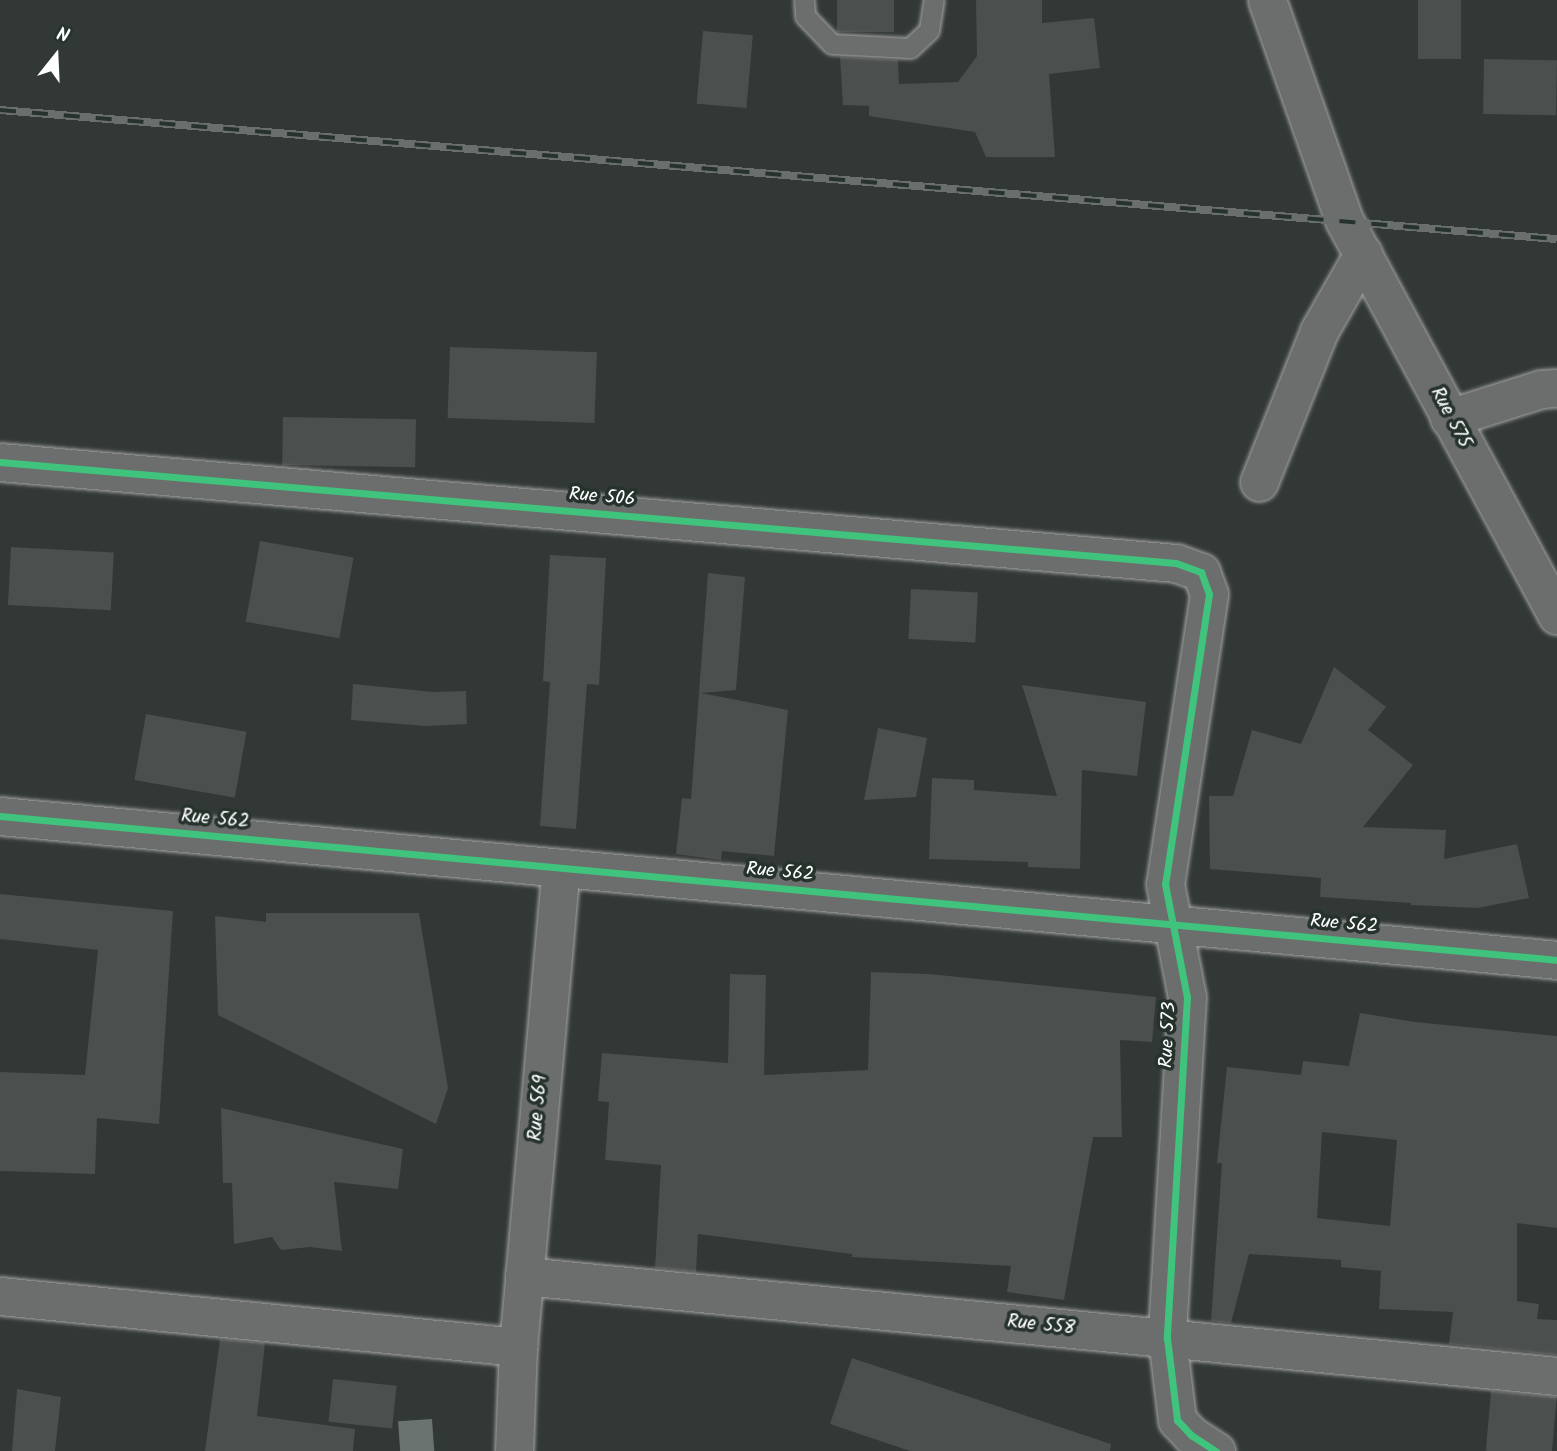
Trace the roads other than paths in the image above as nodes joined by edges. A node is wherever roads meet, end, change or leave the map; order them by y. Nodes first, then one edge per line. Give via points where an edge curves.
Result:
1 (804, 0) edge
2 (934, 0) edge
3 (1267, 0) edge
4 (1363, 254) junction
5 (1557, 388) edge
6 (1449, 418) junction
7 (0, 462) edge
8 (1259, 482) dead end
9 (1200, 572) joint
10 (1557, 615) edge
11 (0, 816) edge
12 (561, 869) junction
13 (1173, 926) junction
14 (1557, 960) edge
15 (524, 1276) junction
16 (0, 1296) edge
17 (1167, 1338) junction
18 (518, 1348) junction
19 (1557, 1376) edge
20 (514, 1443) edge
21 (1216, 1451) edge

1 - 2 lane via 805,16 832,44 910,48 929,30
3 - 4 street, Rue 575 via 1344,220
4 - 6 street, Rue 575
4 - 8 street via 1319,331
5 - 6 street
6 - 10 street, Rue 575
7 - 9 street, Rue 506 via 1176,562
9 - 13 street, Rue 573 via 1209,594 1165,884
11 - 12 street, Rue 562
12 - 13 street, Rue 562
12 - 15 street, Rue 569
13 - 14 street, Rue 562
13 - 17 street, Rue 573 via 1187,997
15 - 17 street, Rue 558
15 - 18 street, Rue 569
16 - 18 street
17 - 19 street, Rue 558
17 - 21 street, Rue 573 via 1177,1420 1191,1436
18 - 20 street, Rue 569

